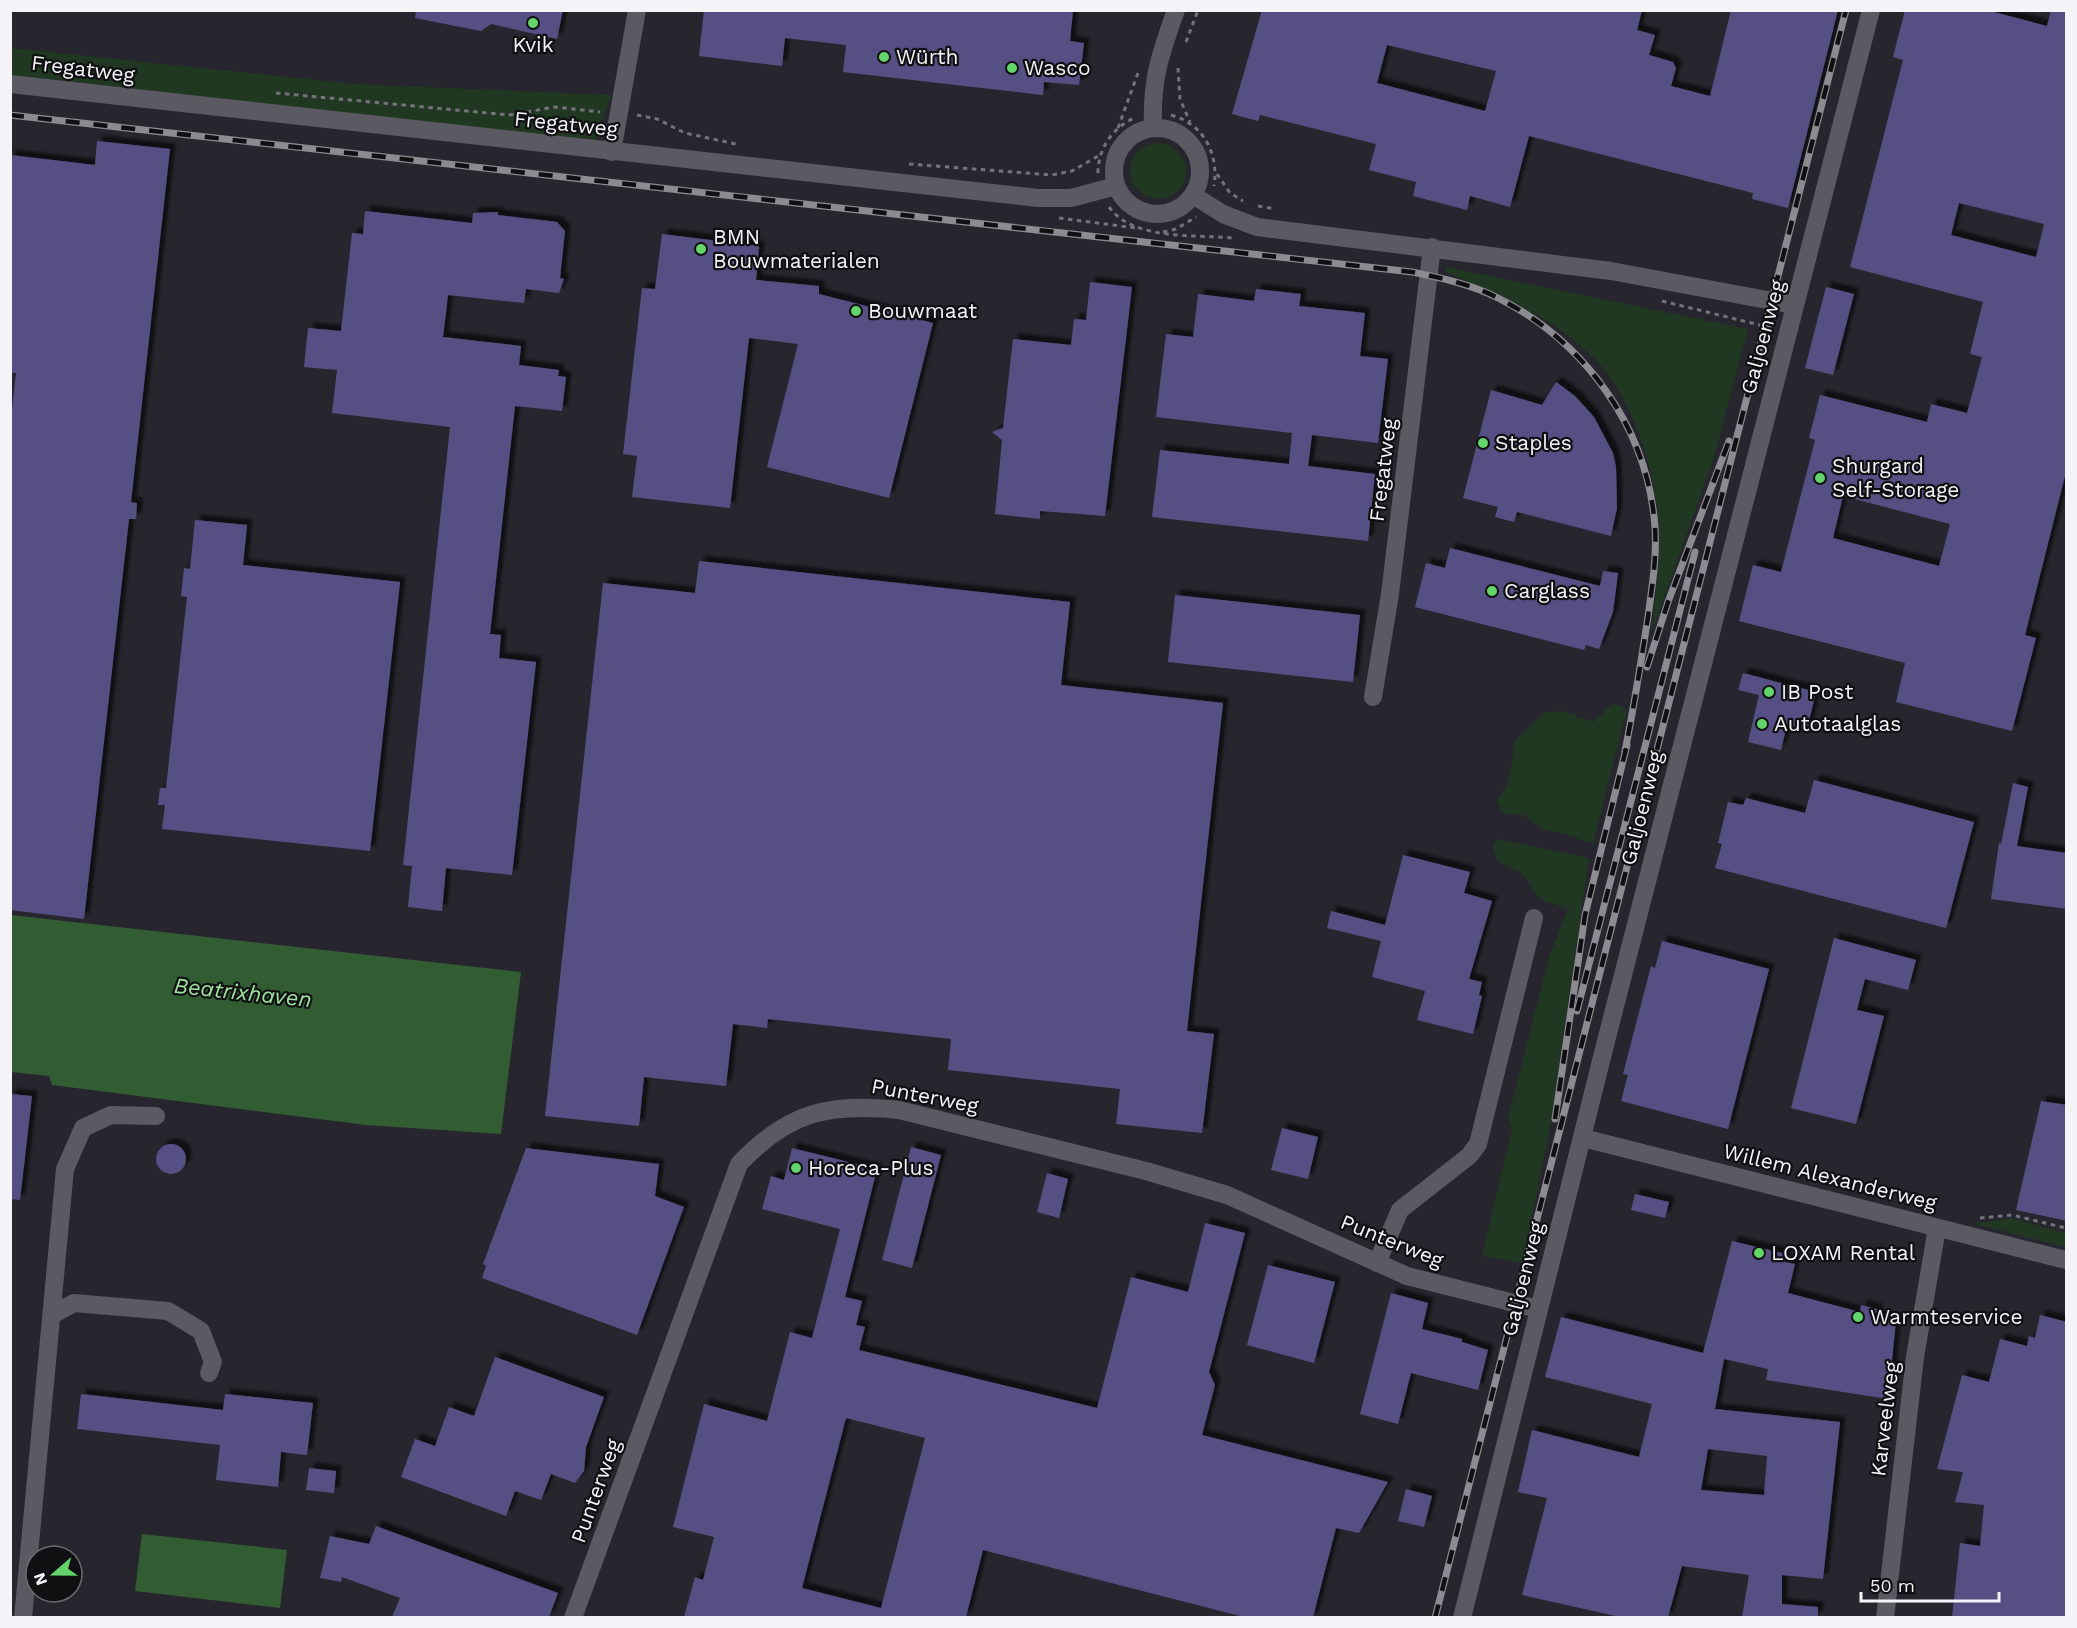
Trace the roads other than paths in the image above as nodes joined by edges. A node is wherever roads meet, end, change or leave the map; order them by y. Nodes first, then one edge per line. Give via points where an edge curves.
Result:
1 (637, 10) edge
2 (1176, 10) edge
3 (1871, 10) edge
4 (10, 84) edge
5 (1153, 121) junction
6 (612, 152) junction
7 (1108, 189) junction
8 (1200, 200) junction
9 (1432, 247) junction
10 (1794, 305) junction
11 (1373, 697) dead end
12 (1534, 918) dead end
13 (156, 1116) dead end
14 (1583, 1138) junction
15 (1936, 1227) junction
16 (2067, 1260) edge
17 (1377, 1263) junction
18 (1538, 1309) junction
19 (52, 1315) junction
20 (209, 1373) dead end
21 (23, 1617) edge
22 (573, 1617) edge
23 (1462, 1617) edge
24 (1885, 1617) edge

1 - 6 street
2 - 5 street via 1153,86
3 - 10 street, Galjoenweg
4 - 6 street, Fregatweg
5 - 7 street via 1120,148
5 - 8 street via 1178,134 1196,153
6 - 7 street, Fregatweg via 1056,199
7 - 8 street via 1152,214
8 - 9 street via 1237,221 1257,226
9 - 10 street via 1611,271
9 - 11 street, Fregatweg via 1390,594
10 - 14 street, Galjoenweg
12 - 17 street via 1478,1144 1469,1156 1400,1210
13 - 19 street via 111,1114 83,1128 65,1169
14 - 15 street, Willem Alexanderweg
14 - 18 street, Galjoenweg
15 - 16 street, Willem Alexanderweg
15 - 24 street, Karveelweg via 1914,1367
17 - 18 street, Punterweg via 1407,1276
17 - 22 street, Punterweg via 1227,1195 899,1110 858,1106 827,1109 789,1123 763,1139 739,1164
18 - 23 street, Galjoenweg
19 - 20 street via 74,1303 168,1311 201,1331 213,1362
19 - 21 street

